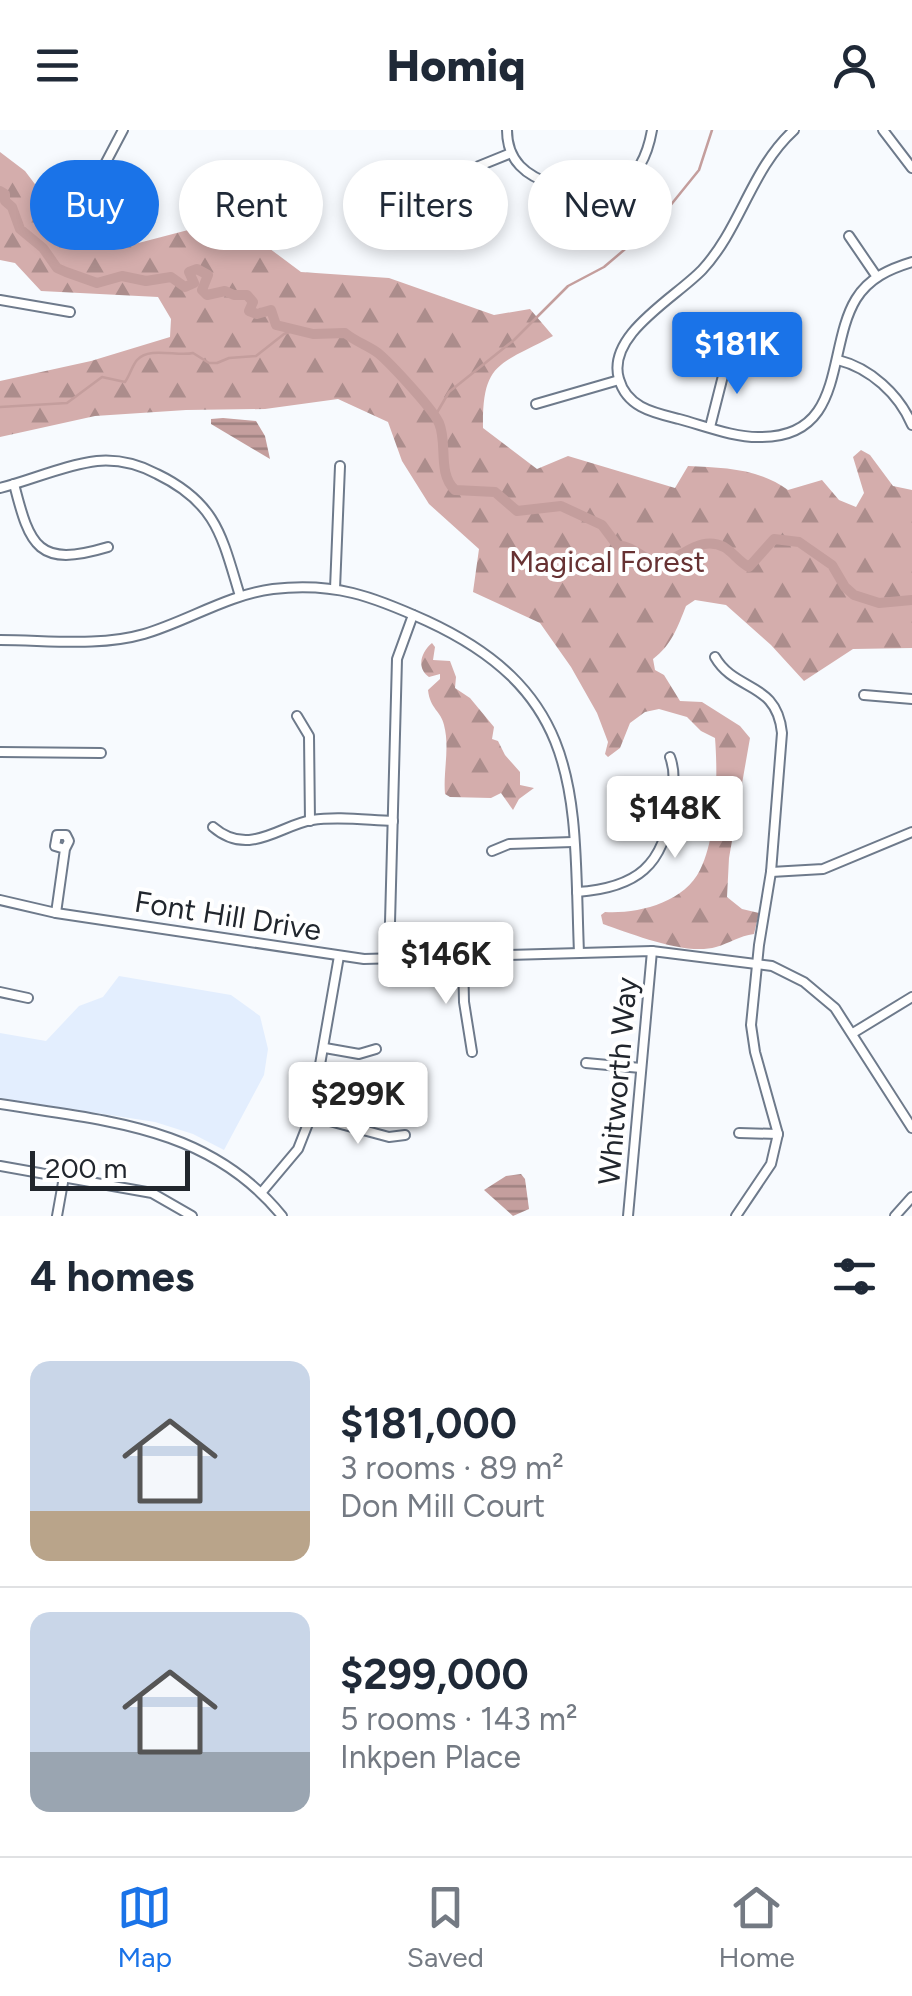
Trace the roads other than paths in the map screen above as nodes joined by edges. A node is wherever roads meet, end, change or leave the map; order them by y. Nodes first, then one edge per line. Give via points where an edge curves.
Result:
1 (123, 130) edge
2 (507, 130) edge
3 (652, 130) edge
4 (794, 130) edge
5 (883, 130) edge
6 (511, 153) junction
7 (107, 160) edge
8 (494, 160) edge
9 (912, 168) edge
10 (849, 236) dead end
11 (912, 262) edge
12 (877, 277) junction
13 (0, 300) edge
14 (70, 312) dead end
15 (739, 348) dead end
16 (838, 360) junction
17 (619, 380) junction
18 (536, 404) dead end
19 (912, 425) edge
20 (710, 427) junction
21 (340, 466) dead end
22 (14, 484) junction
23 (0, 488) edge
24 (108, 546) dead end
25 (334, 589) junction
26 (240, 596) junction
27 (413, 615) junction
28 (0, 640) edge
29 (715, 657) dead end
30 (864, 695) dead end
31 (912, 699) edge
32 (297, 716) dead end
33 (0, 752) edge
34 (100, 753) dead end
35 (670, 757) dead end
36 (310, 820) junction
37 (393, 821) junction
38 (214, 827) dead end
39 (912, 832) edge
40 (574, 842) junction
41 (64, 849) dead end
42 (492, 851) dead end
43 (770, 872) junction
44 (576, 892) junction
45 (0, 900) edge
46 (56, 913) junction
47 (652, 951) junction
48 (579, 953) junction
49 (339, 956) junction
50 (463, 958) junction
51 (389, 960) junction
52 (757, 962) junction
53 (0, 992) edge
54 (912, 997) edge
55 (28, 998) dead end
56 (853, 1033) junction
57 (324, 1048) junction
58 (376, 1050) dead end
59 (472, 1052) dead end
60 (586, 1063) dead end
61 (641, 1068) junction
62 (0, 1104) edge
63 (311, 1116) junction
64 (912, 1128) edge
65 (738, 1133) dead end
66 (778, 1134) junction
67 (405, 1135) dead end
68 (0, 1166) edge
69 (64, 1177) junction
70 (262, 1193) junction
71 (912, 1196) edge
72 (188, 1215) edge
73 (58, 1216) edge
74 (282, 1216) edge
75 (628, 1216) edge
76 (736, 1216) edge
77 (895, 1216) edge

1 - 7 street
2 - 6 street
3 - 6 street via 636,172 603,192 534,178
4 - 17 street via 768,160 706,266 623,343
5 - 9 street
6 - 8 street
10 - 12 street
11 - 12 street
12 - 16 street via 854,302
13 - 14 street
15 - 20 street via 727,360
16 - 19 street via 873,376
16 - 20 street via 820,408 793,430 762,438
17 - 18 street
17 - 20 street via 646,410
21 - 25 street
22 - 23 street
22 - 24 street via 28,535 46,550 66,556
22 - 26 street via 100,461 151,471 188,490 207,509
25 - 26 street
25 - 27 street via 370,595
26 - 28 street via 134,637
27 - 37 street via 397,659
27 - 40 street via 486,652 531,698 565,768
29 - 43 street via 770,698 780,715
30 - 31 street
32 - 36 street via 310,744
33 - 34 street
35 - 44 street via 670,819 657,855 630,881
36 - 37 street
36 - 38 street via 264,839 230,836
37 - 51 street
39 - 43 street via 823,869
40 - 42 street via 508,844
40 - 44 street
41 - 46 street
43 - 52 street
44 - 48 street
45 - 46 street, Font Hill Drive
46 - 49 street, Font Hill Drive
47 - 48 street, Font Hill Drive
47 - 52 street, Font Hill Drive
47 - 61 street, Whitworth Way
48 - 50 street, Font Hill Drive
49 - 51 street, Font Hill Drive
49 - 57 street
50 - 51 street, Font Hill Drive
50 - 59 street
52 - 56 street, Font Hill Drive via 815,989
52 - 66 street via 752,1038
53 - 55 street
54 - 56 street
56 - 64 street, Font Hill Drive
57 - 58 street
57 - 63 street
60 - 61 street
61 - 75 street, Whitworth Way
62 - 70 street via 170,1136 216,1157
63 - 67 street
63 - 70 street via 298,1150
65 - 66 street
66 - 76 street via 771,1164
68 - 69 street
69 - 72 street via 152,1192
69 - 73 street
70 - 74 street
71 - 77 street

